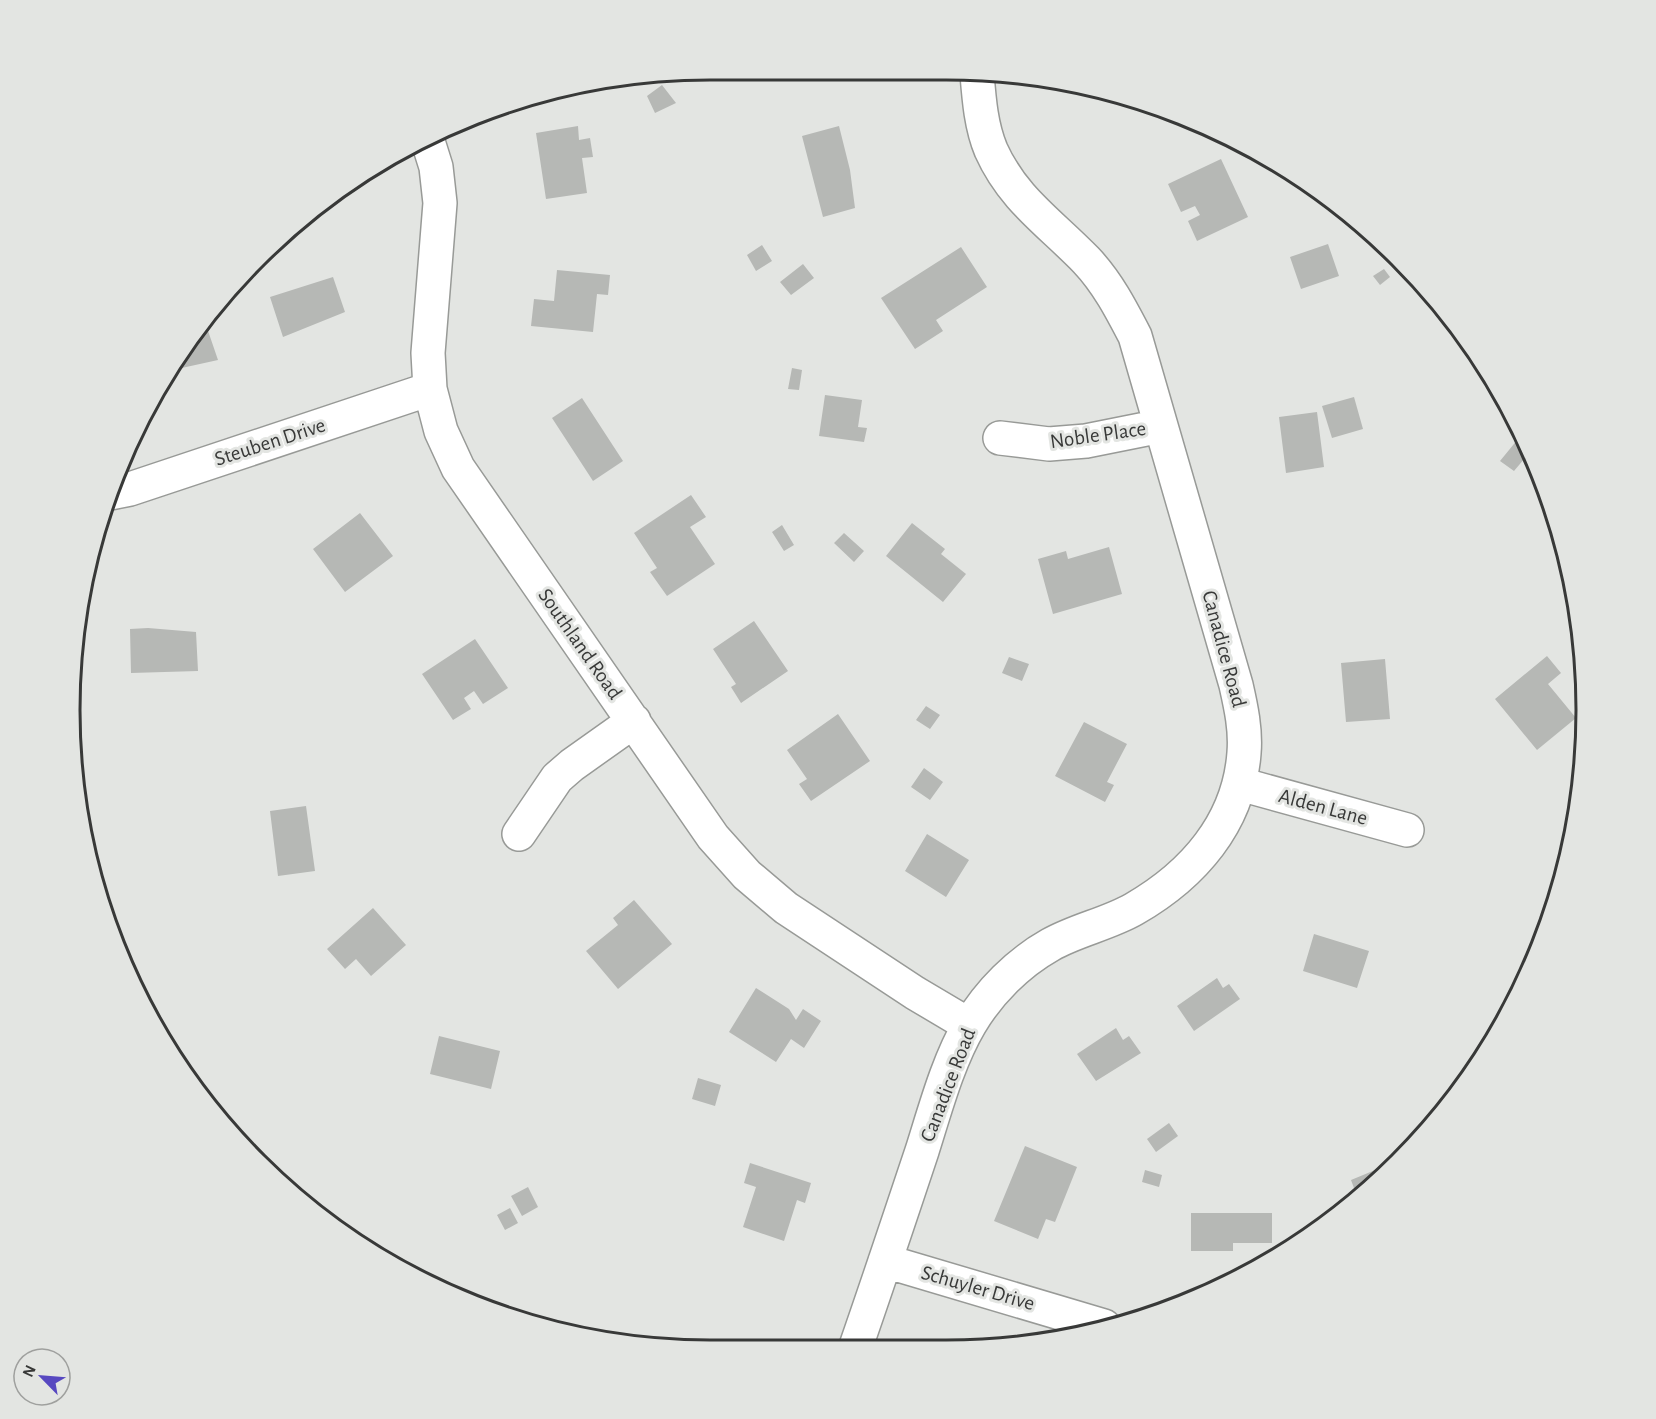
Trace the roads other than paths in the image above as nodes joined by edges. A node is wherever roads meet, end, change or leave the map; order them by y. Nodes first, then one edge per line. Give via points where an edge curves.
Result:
1 (978, 81) edge
2 (429, 145) edge
3 (430, 389) junction
4 (1161, 426) junction
5 (1000, 438) dead end
6 (119, 491) edge
7 (634, 721) junction
8 (1240, 784) junction
9 (1407, 830) dead end
10 (519, 834) dead end
11 (969, 1025) junction
12 (885, 1261) junction
13 (1091, 1322) edge
14 (858, 1340) edge

1 - 4 street, Canadice Road via 990,148 1002,171 1020,197 1087,261 1114,295 1135,336
2 - 3 street, Southland Road via 440,203 428,353
3 - 6 street, Steuben Drive
3 - 7 street, Southland Road via 441,431 458,468
4 - 5 street, Noble Place via 1049,444
4 - 8 street, Canadice Road via 1236,685 1244,751
7 - 10 street via 558,778
7 - 11 street, Southland Road via 713,837 747,875 786,908
8 - 9 street, Alden Lane
8 - 11 street, Canadice Road via 1217,834 1194,865 1133,910 1051,944 1023,963 990,995
11 - 12 street, Canadice Road via 945,1079
12 - 13 street, Schuyler Drive
12 - 14 street, Canadice Road

